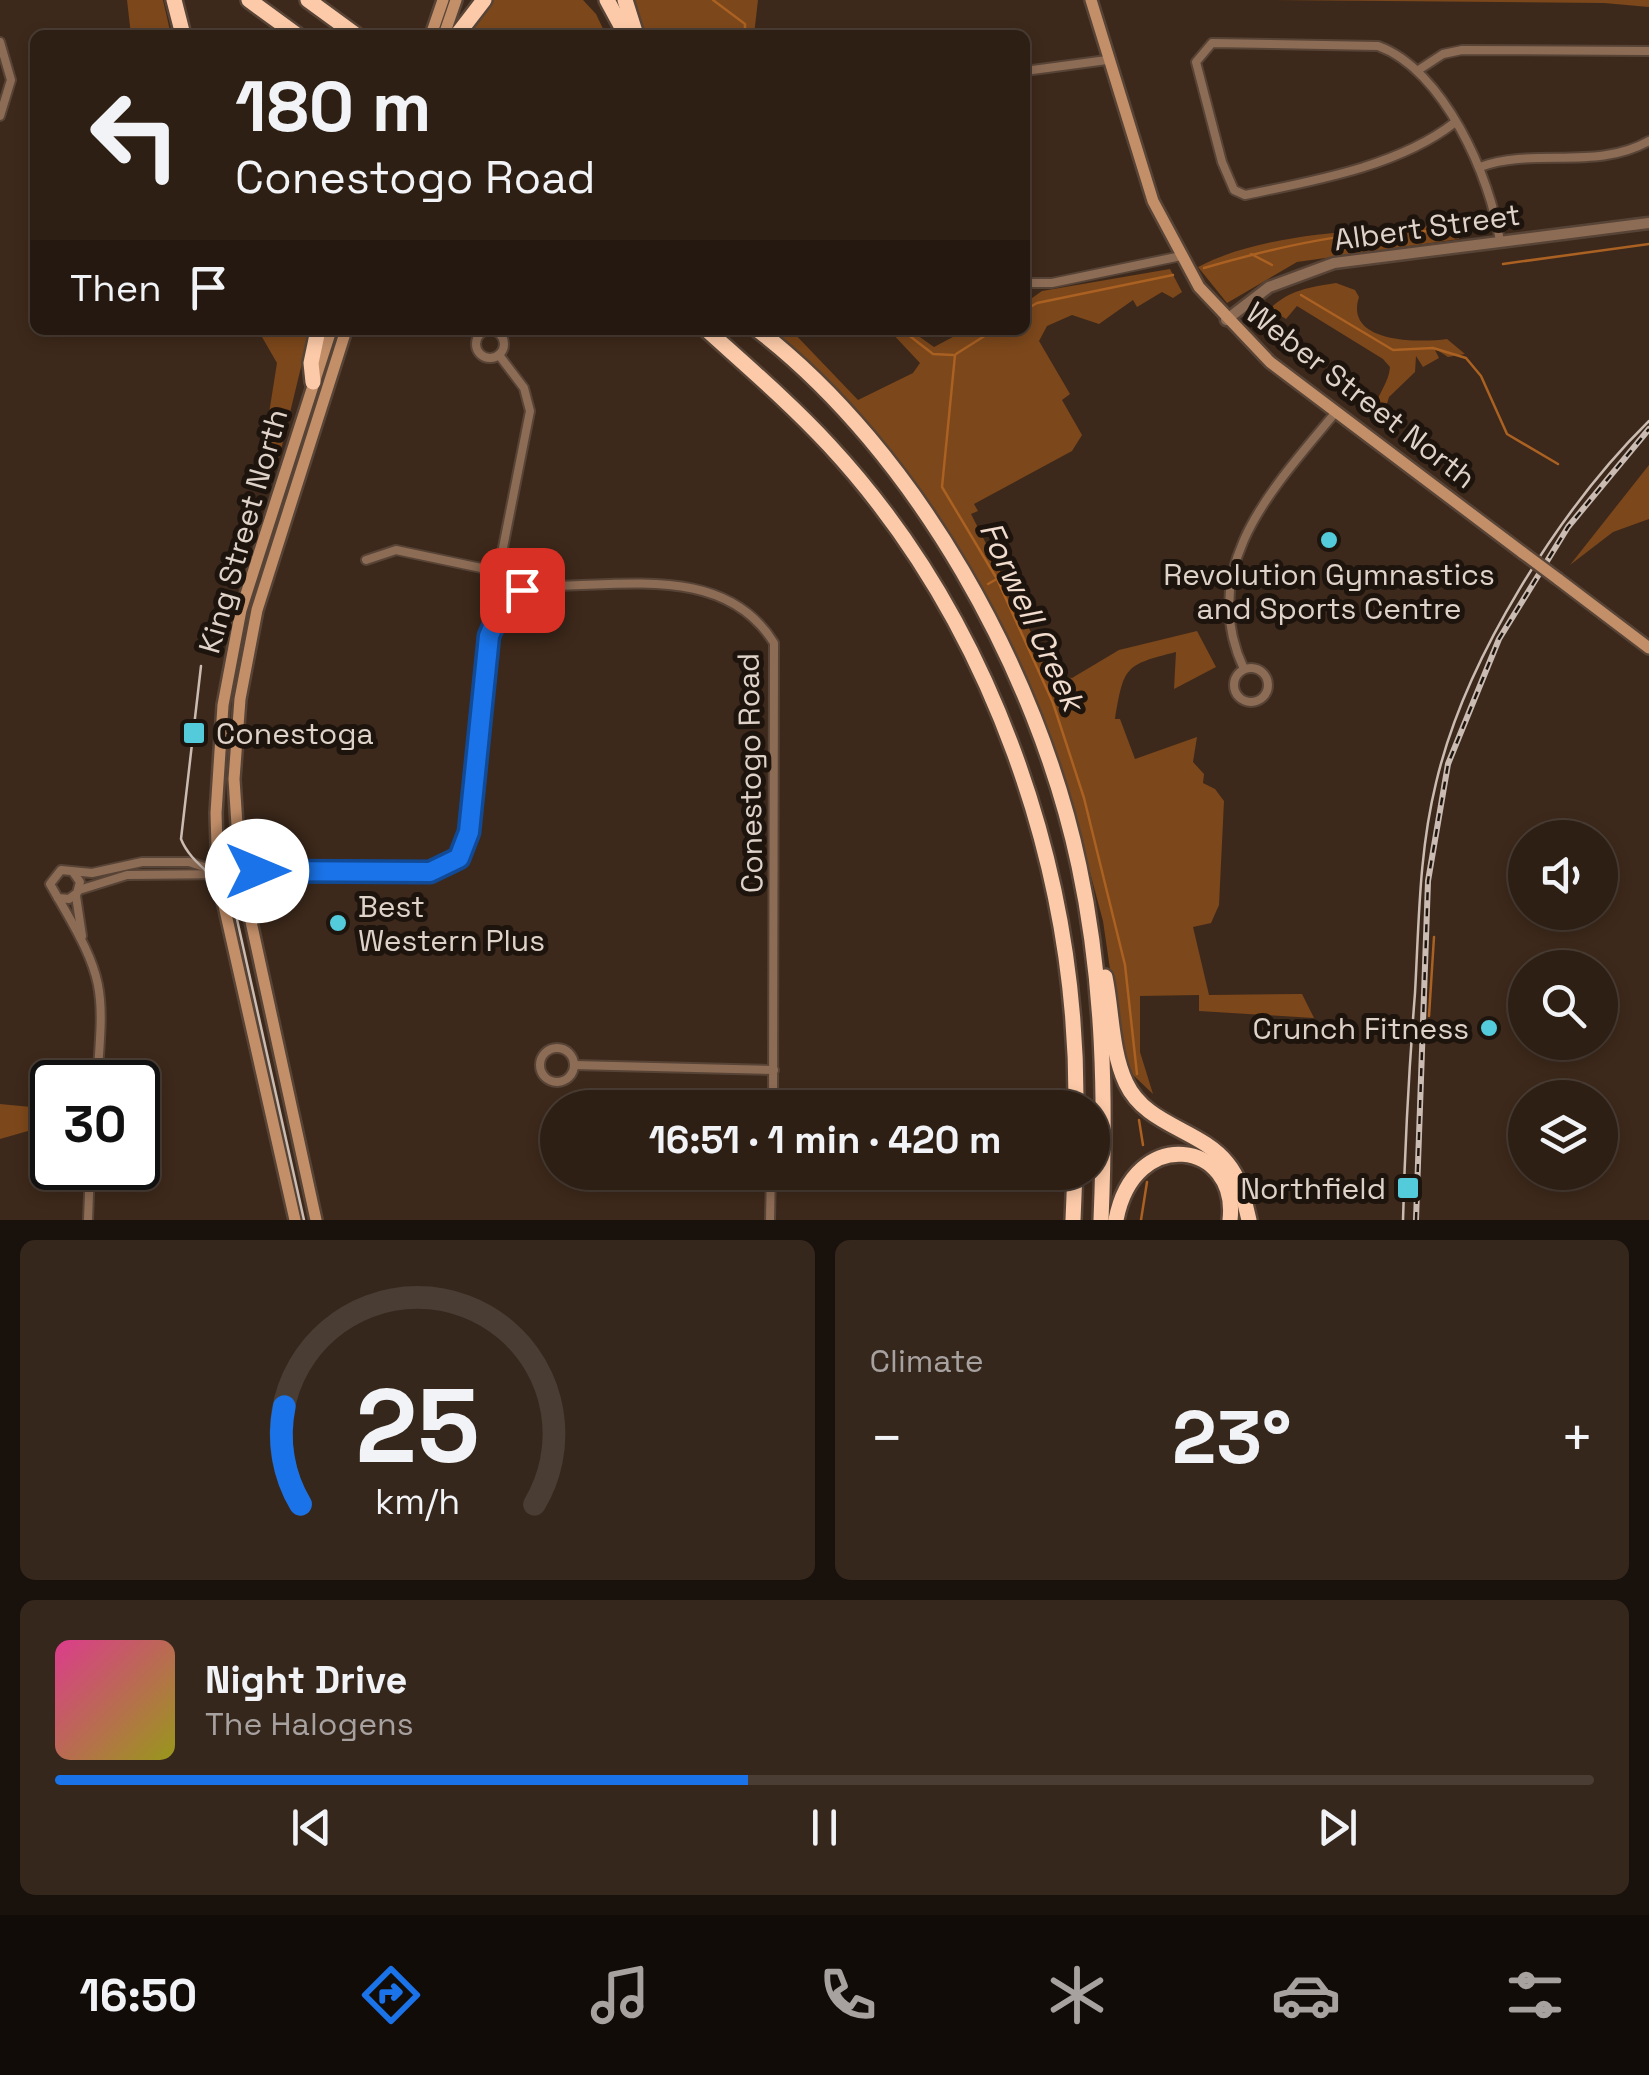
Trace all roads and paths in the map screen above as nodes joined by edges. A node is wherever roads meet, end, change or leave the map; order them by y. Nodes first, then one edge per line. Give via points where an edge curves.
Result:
1 (174, 0) edge
2 (249, 0) edge
3 (308, 0) edge
4 (443, 0) edge
5 (456, 0) edge
6 (484, 0) edge
7 (607, 0) edge
8 (625, 0) edge
9 (1092, 0) edge
10 (182, 30) edge
11 (290, 30) edge
12 (349, 30) edge
13 (433, 30) edge
14 (446, 30) edge
15 (462, 30) edge
16 (623, 30) edge
17 (634, 30) edge
18 (0, 42) edge
19 (1649, 51) edge
20 (1108, 60) junction
21 (1420, 69) junction
22 (1030, 70) edge
23 (0, 116) edge
24 (1454, 123) junction
25 (1649, 141) edge
26 (1480, 167) junction
27 (1649, 223) edge
28 (1500, 242) junction
29 (1181, 256) junction
30 (1030, 283) edge
31 (1226, 320) junction
32 (317, 335) edge
33 (329, 335) edge
34 (344, 335) edge
35 (713, 335) edge
36 (764, 335) edge
37 (773, 335) edge
38 (499, 355) dead end
39 (799, 362) junction
40 (313, 382) junction
41 (1334, 413) junction
42 (366, 560) dead end
43 (500, 572) junction
44 (512, 594) junction
45 (241, 610) junction
46 (254, 622) junction
47 (1649, 648) edge
48 (1244, 668) junction
49 (216, 871) junction
50 (240, 871) junction
51 (73, 872) junction
52 (78, 891) junction
53 (1084, 896) junction
54 (58, 898) junction
55 (83, 940) junction
56 (98, 1060) edge
57 (574, 1066) junction
58 (774, 1070) junction
59 (773, 1090) edge
60 (1075, 1090) edge
61 (89, 1190) edge
62 (771, 1190) edge
63 (1074, 1190) edge
64 (1072, 1215) edge
65 (88, 1220) edge
66 (295, 1220) edge
67 (316, 1220) edge
68 (770, 1220) edge
69 (1101, 1220) edge
70 (1116, 1220) edge
71 (1230, 1220) edge
72 (1249, 1220) edge

1 - 10 highway
2 - 11 highway
3 - 12 highway
4 - 13 main road
5 - 14 main road
6 - 15 highway
7 - 16 highway
8 - 17 highway
9 - 20 main road, Weber Street North
18 - 23 street via 12,80
19 - 21 street via 1462,50
20 - 22 street
20 - 29 main road, Weber Street North via 1152,201
21 - 24 street
21 - 24 street via 1378,46 1212,43 1199,53 1195,71 1228,181 1246,195 1342,175
24 - 26 street
25 - 26 street via 1617,155 1516,157
26 - 28 street
27 - 28 street, Albert Street
28 - 31 street, Albert Street via 1303,272
29 - 30 street
29 - 31 main road, Weber Street North
31 - 41 main road, Weber Street North
32 - 40 highway
33 - 40 main road, King Street North
34 - 46 main road, King Street North
35 - 60 highway via 861,484 919,566 975,664 1033,805 1058,907
36 - 39 highway
37 - 39 highway
38 - 43 street via 524,388 530,411
39 - 53 highway via 901,481 991,624 1026,699
40 - 45 main road, King Street North
41 - 47 main road, Weber Street North, bridge
41 - 48 street via 1279,484 1231,566 1227,620
42 - 43 street via 396,550
43 - 44 street
44 - 50 street via 489,636 469,832 459,858 430,872
44 - 58 street, Conestogo Road via 546,586 704,588 747,608 774,643
45 - 46 main road
45 - 49 main road, King Street North via 223,705
46 - 50 main road, King Street North via 235,739
48 - 48 street via 1234,690 1242,700 1256,701 1266,693 1267,680 1260,670
49 - 50 street
49 - 51 street via 189,862 142,862
49 - 52 street via 114,876
49 - 66 main road, King Street North
50 - 67 main road, King Street North
51 - 52 street
51 - 54 street via 52,877
52 - 54 street
52 - 55 street
53 - 69 highway via 1101,1028
53 - 72 highway via 1126,1082 1162,1121 1229,1165
54 - 55 street
55 - 56 street via 102,992
57 - 57 street via 559,1048 547,1052 540,1069 559,1082
57 - 58 street
58 - 59 street, Conestogo Road
61 - 65 street
62 - 68 street
63 - 64 highway
70 - 71 highway via 1128,1182 1142,1165 1183,1154 1219,1175

